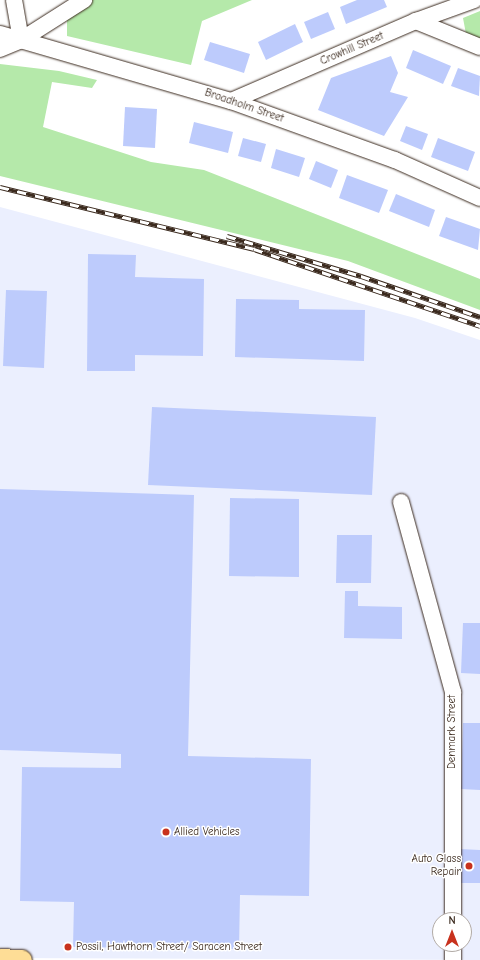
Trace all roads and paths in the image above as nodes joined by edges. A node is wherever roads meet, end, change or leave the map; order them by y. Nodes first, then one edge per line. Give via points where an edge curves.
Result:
1 (14, 0) edge
2 (84, 0) edge
3 (474, 0) edge
4 (416, 21) junction
5 (0, 34) edge
6 (21, 40) junction
7 (480, 47) edge
8 (0, 49) edge
9 (232, 100) junction
10 (480, 198) edge
11 (401, 502) dead end
12 (452, 912) edge
13 (0, 959) edge
14 (22, 960) edge

1 - 6 street
2 - 6 street
3 - 4 street, Crowhill Street
4 - 7 street
4 - 9 street, Crowhill Street
5 - 6 street, Broadholm Street
6 - 8 street
6 - 9 street, Broadholm Street
9 - 10 street, Broadholm Street via 395,160
11 - 12 street, Denmark Street via 453,692
13 - 14 main road

